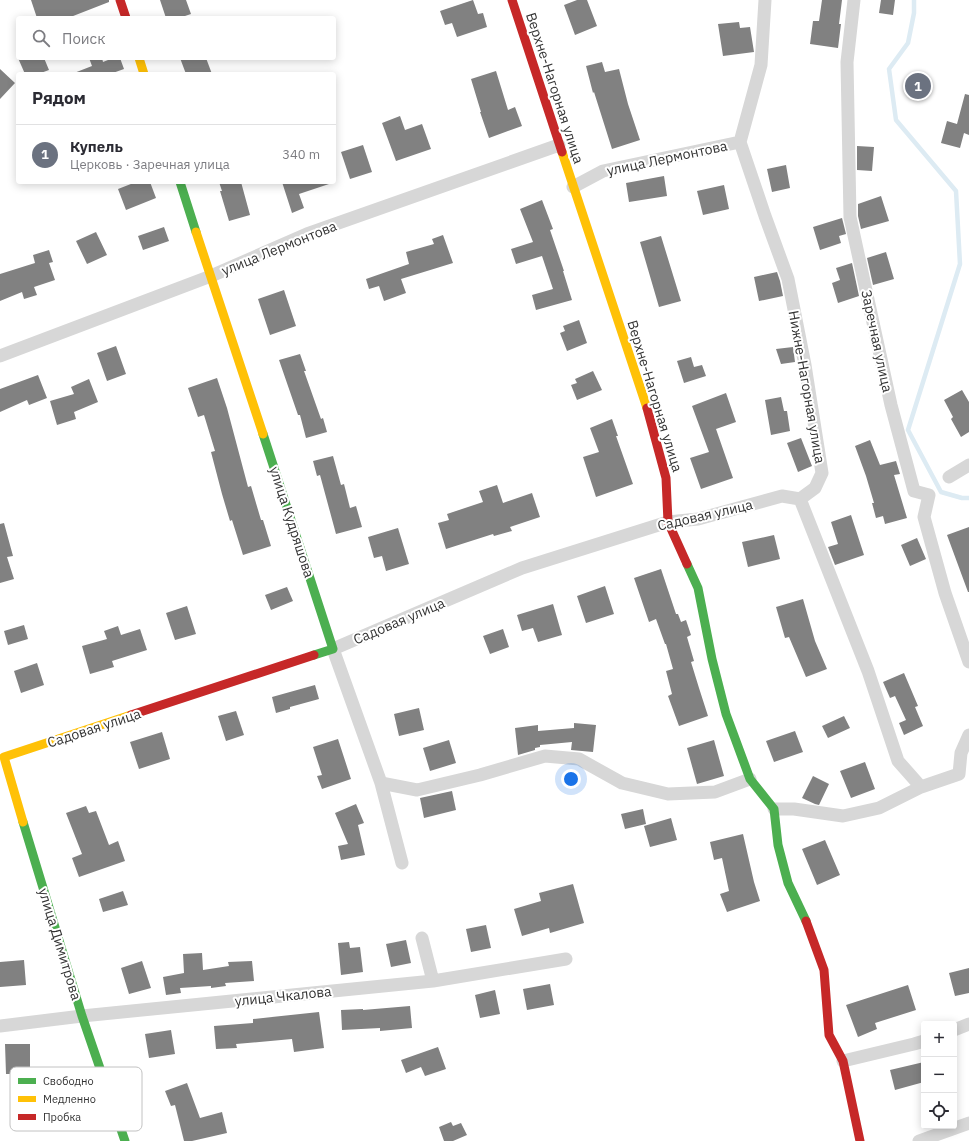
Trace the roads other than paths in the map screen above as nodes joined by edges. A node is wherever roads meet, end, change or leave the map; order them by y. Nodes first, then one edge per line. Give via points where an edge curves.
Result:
1 (120, 0) edge
2 (512, 0) edge
3 (765, 0) edge
4 (854, 0) edge
5 (125, 16) edge
6 (140, 60) edge
7 (143, 72) edge
8 (740, 142) junction
9 (559, 145) junction
10 (181, 184) edge
11 (573, 187) junction
12 (211, 276) junction
13 (0, 356) edge
14 (969, 465) edge
15 (949, 477) dead end
16 (800, 499) junction
17 (668, 522) junction
18 (333, 649) junction
19 (969, 662) edge
20 (969, 735) edge
21 (1, 754) edge
22 (750, 779) junction
23 (381, 784) junction
24 (921, 787) junction
25 (774, 808) junction
26 (402, 863) dead end
27 (422, 938) dead end
28 (566, 959) dead end
29 (433, 981) junction
30 (82, 1016) junction
31 (969, 1024) edge
32 (0, 1026) edge
33 (957, 1029) edge
34 (921, 1042) edge
35 (843, 1061) junction
36 (100, 1067) edge
37 (969, 1123) edge
38 (122, 1131) edge
39 (125, 1141) edge
40 (860, 1141) edge
41 (919, 1141) edge

1 - 5 street
2 - 9 street, Верхне-Нагорная улица
3 - 8 street via 760,65
4 - 19 street, Заречная улица via 847,62 850,217 891,405 914,491 929,495 924,517 945,593
6 - 7 street
8 - 11 street, улица Лермонтова via 603,171
8 - 16 street, Нижне-Нагорная улица via 788,278 805,364 822,473 815,488
9 - 11 street, Верхне-Нагорная улица
9 - 12 street, улица Лермонтова via 307,234
10 - 12 street, улица Кудряшова
11 - 17 street, Верхне-Нагорная улица via 666,478
12 - 13 street, улица Лермонтова
12 - 18 street, улица Кудряшова
14 - 15 street
16 - 17 street, Садовая улица via 782,496 698,519
16 - 24 street via 868,671 898,762
17 - 18 street, Садовая улица via 522,568
17 - 22 street, Верхне-Нагорная улица via 698,588 726,714
18 - 21 street, Садовая улица
18 - 23 street, улица Кудряшова
20 - 24 street via 961,753 959,774
21 - 30 street, улица Димитрова
22 - 23 street via 715,792 668,794 622,784 579,759 545,756 417,790
22 - 25 street, Верхне-Нагорная улица
23 - 26 street, улица Кудряшова
24 - 25 street via 880,808 843,816
25 - 35 street via 778,845 788,883 810,930 824,970 829,1035
27 - 29 street
28 - 29 street, улица Чкалова
29 - 30 street, улица Чкалова
30 - 32 street, улица Чкалова
30 - 36 street, улица Димитрова
31 - 33 street
34 - 35 street
35 - 40 street
37 - 41 street
38 - 39 street, улица Димитрова

